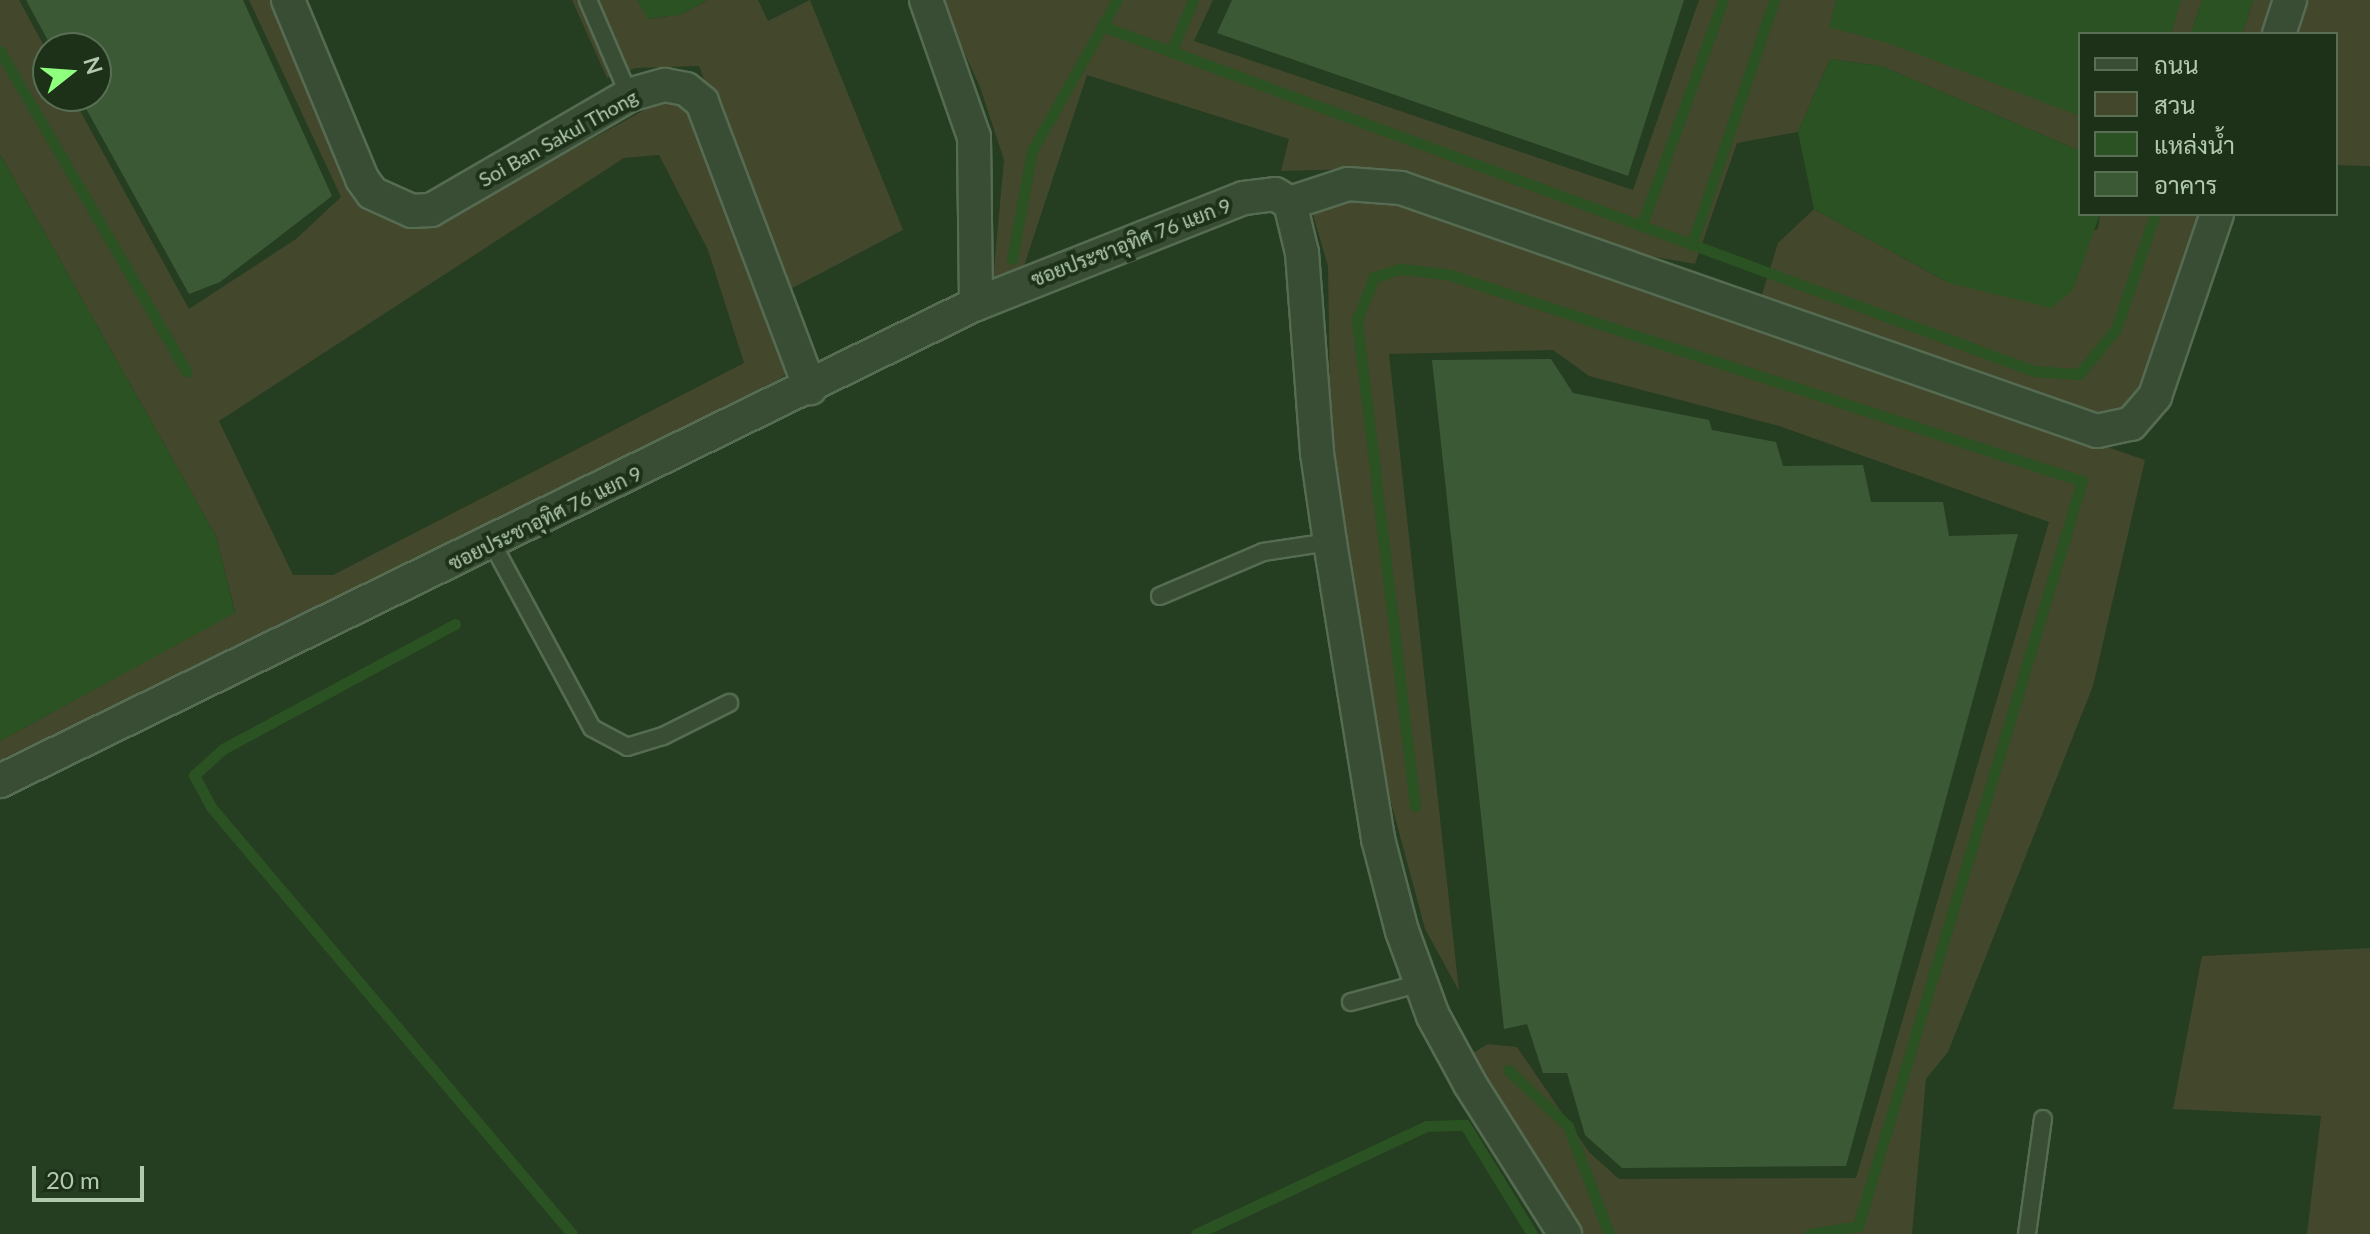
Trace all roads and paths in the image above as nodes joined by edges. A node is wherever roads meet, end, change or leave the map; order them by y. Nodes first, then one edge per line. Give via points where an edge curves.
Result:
1 (288, 0) edge
2 (588, 0) edge
3 (926, 0) edge
4 (2290, 0) edge
5 (2280, 32) edge
6 (629, 95) junction
7 (1290, 203) junction
8 (2216, 216) edge
9 (976, 304) junction
10 (810, 388) junction
11 (1330, 542) junction
12 (492, 543) junction
13 (1160, 596) dead end
14 (729, 703) dead end
15 (0, 781) edge
16 (1421, 983) junction
17 (1351, 1002) dead end
18 (2043, 1119) dead end
19 (1565, 1234) edge
20 (2027, 1234) edge

1 - 6 street, Soi Ban Sakul Thong via 362,179 372,193 412,211 431,210
2 - 6 lane
3 - 9 street via 974,137
4 - 5 street
6 - 10 street, Soi Ban Sakul Thong via 665,85 686,89 702,102
7 - 8 street via 1348,184 1401,188 2097,431 2131,424 2155,396
7 - 9 street, ซอยประชาอุทิศ 76 แยก 9 via 1275,194 1244,198
7 - 11 street via 1302,253 1317,453
9 - 10 street, ซอยประชาอุทิศ 76 แยก 9
10 - 12 street, ซอยประชาอุทิศ 76 แยก 9
11 - 13 lane via 1263,552
11 - 16 street via 1378,839
12 - 14 lane via 592,728 627,747 663,736
12 - 15 street, ซอยประชาอุทิศ 76 แยก 9
16 - 17 lane
16 - 19 street via 1470,1084
18 - 20 lane

